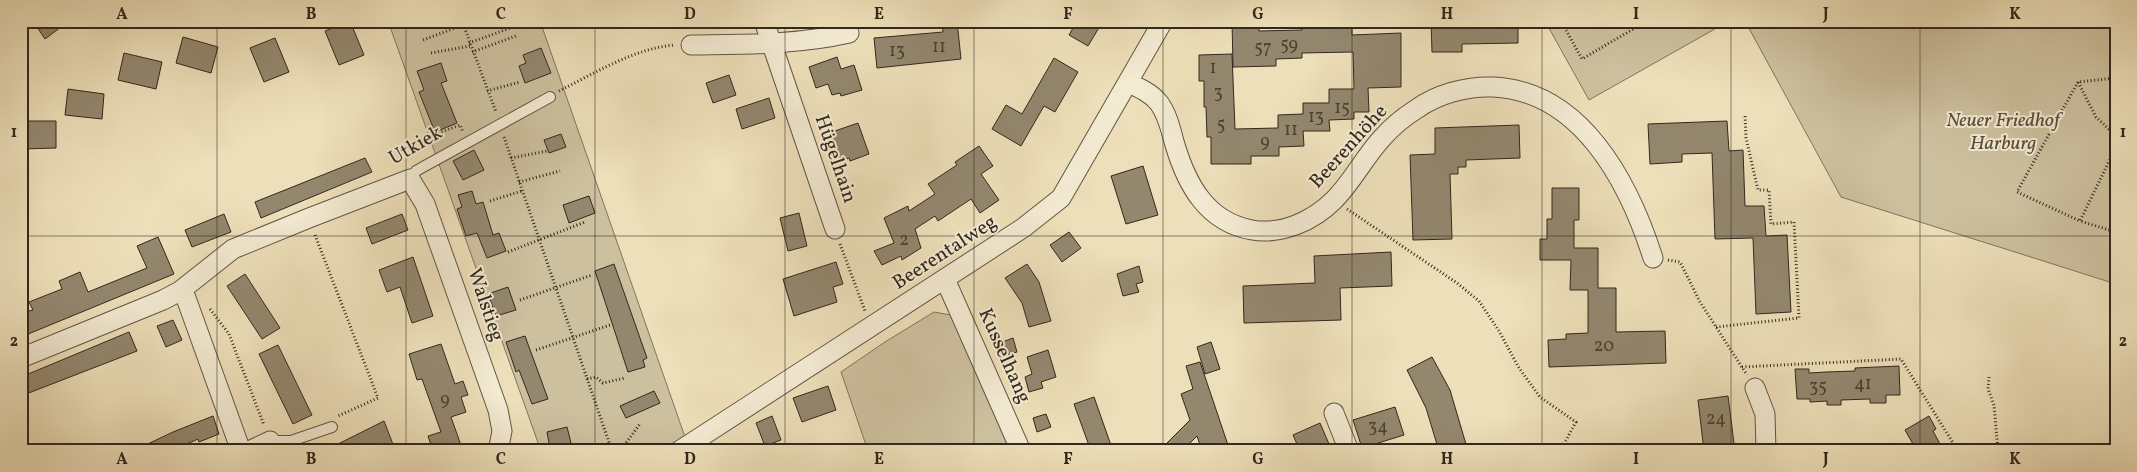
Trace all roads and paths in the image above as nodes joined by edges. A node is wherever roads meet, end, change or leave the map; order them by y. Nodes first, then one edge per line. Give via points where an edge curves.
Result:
1 (764, 21) edge
2 (1164, 21) edge
3 (1561, 21) edge
4 (1647, 21) edge
5 (463, 23) edge
6 (513, 26) dead end
7 (849, 33) dead end
8 (516, 36) dead end
9 (423, 40) dead end
10 (470, 44) junction
11 (772, 44) junction
12 (691, 45) joint
13 (472, 52) junction
14 (431, 53) dead end
15 (2116, 78) edge
16 (520, 82) dead end
17 (2078, 82) junction
18 (1128, 83) junction
19 (487, 91) junction
20 (550, 97) joint
21 (1745, 114) dead end
22 (501, 124) junction
23 (435, 134) dead end
24 (2116, 136) edge
25 (466, 144) junction
26 (2116, 147) edge
27 (547, 151) dead end
28 (511, 158) junction
29 (560, 171) dead end
30 (410, 179) junction
31 (519, 182) junction
32 (522, 191) junction
33 (1334, 200) junction
34 (490, 201) dead end
35 (308, 218) junction
36 (2080, 221) junction
37 (584, 222) dead end
38 (835, 229) joint
39 (2116, 232) edge
40 (539, 240) junction
41 (508, 252) dead end
42 (1653, 258) joint
43 (592, 275) dead end
44 (945, 279) junction
45 (555, 286) junction
46 (180, 291) junction
47 (520, 300) dead end
48 (208, 307) dead end
49 (865, 311) dead end
50 (610, 325) dead end
51 (1716, 327) junction
52 (573, 338) junction
53 (536, 350) dead end
54 (21, 358) edge
55 (1742, 367) junction
56 (1989, 377) dead end
57 (625, 378) dead end
58 (587, 379) junction
59 (1755, 388) joint
60 (378, 398) dead end
61 (1334, 413) dead end
62 (640, 424) dead end
63 (332, 428) dead end
64 (270, 441) junction
65 (241, 451) edge
66 (249, 451) edge
67 (498, 451) edge
68 (612, 451) edge
69 (620, 451) edge
70 (679, 451) edge
71 (1021, 451) edge
72 (1349, 451) edge
73 (1560, 451) edge
74 (1766, 451) edge
75 (1958, 451) edge
76 (1998, 451) edge

1 - 11 street, Hügelhain
2 - 18 street, Beerentalweg
3 - 4 path via 1582,58
5 - 9 path
5 - 10 path
6 - 10 path
7 - 11 street
8 - 13 path
10 - 13 path
10 - 14 path
11 - 12 street
11 - 38 street, Hügelhain
12 - 20 path via 659,46 559,90
13 - 19 path
15 - 17 path
16 - 19 path
17 - 24 path via 2096,117
17 - 36 path via 2016,192
18 - 33 street, Beerenhöhe via 1158,102 1166,116 1188,181 1207,206 1230,223 1252,230 1288,228 1311,218
18 - 44 street, Beerentalweg via 1060,198 1023,228
19 - 22 path
20 - 22 lane, Utkiek
21 - 51 path via 1746,138 1758,190 1769,190 1771,224 1794,222 1798,318
22 - 25 lane, Utkiek
22 - 28 path
23 - 25 path via 460,125
25 - 30 lane, Utkiek via 416,171
26 - 36 path
27 - 28 path
28 - 31 path
29 - 31 path
30 - 35 street, Utkiek
30 - 67 street, Walstieg via 426,204 498,410 502,431
31 - 32 path
32 - 34 path
32 - 40 path
33 - 42 street, Beerenhöhe via 1383,136 1414,110 1440,96 1472,87 1518,90 1562,109 1589,136 1625,188
33 - 73 path via 1478,301 1540,398 1576,422
35 - 46 street, Utkiek via 233,249
35 - 60 path
36 - 39 path
37 - 40 path
38 - 49 path, Hügelhain
40 - 41 path
40 - 45 path
42 - 51 path via 1680,262
43 - 45 path
44 - 70 street, Beerentalweg
44 - 71 street, Kusselhang
45 - 47 path
45 - 52 path
46 - 54 street, Utkiek
46 - 65 street via 186,298
48 - 64 path via 229,334
50 - 52 path
51 - 55 path
52 - 53 path
52 - 58 path
55 - 59 path
55 - 75 path via 1901,359
56 - 76 path
57 - 58 path via 603,383 596,378
58 - 68 path
59 - 74 street via 1765,414
61 - 72 street
62 - 69 path
63 - 64 lane via 292,442
64 - 66 street

